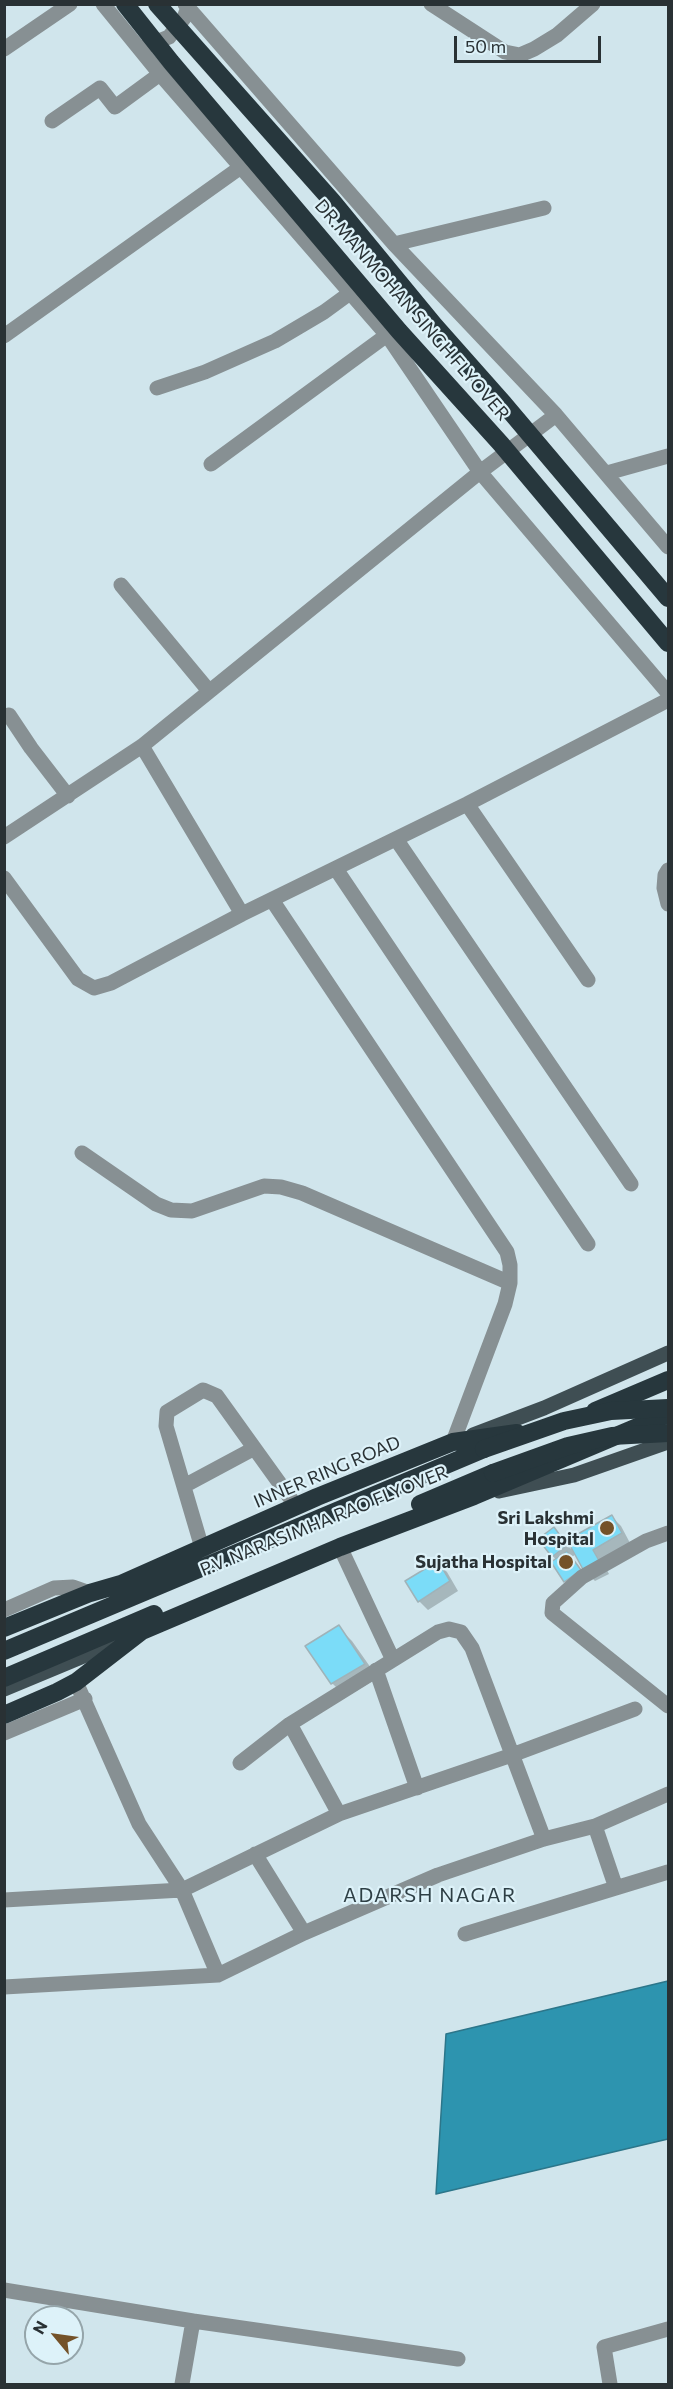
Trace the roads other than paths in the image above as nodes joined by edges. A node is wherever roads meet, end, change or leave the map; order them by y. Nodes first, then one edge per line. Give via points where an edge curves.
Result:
1 (70, 4) edge
2 (103, 4) edge
3 (125, 4) edge
4 (157, 4) edge
5 (431, 4) edge
6 (593, 4) edge
7 (187, 6) edge
8 (138, 47) junction
9 (4, 49) edge
10 (160, 74) junction
11 (52, 121) dead end
12 (241, 167) junction
13 (544, 208) dead end
14 (394, 244) junction
15 (350, 292) junction
16 (387, 335) junction
17 (4, 336) edge
18 (157, 388) dead end
19 (556, 415) junction
20 (669, 456) edge
21 (211, 464) dead end
22 (480, 472) junction
23 (607, 473) junction
24 (667, 542) edge
25 (121, 585) dead end
26 (669, 598) edge
27 (669, 643) edge
28 (209, 691) junction
29 (669, 693) edge
30 (669, 700) edge
31 (9, 715) dead end
32 (142, 746) junction
33 (68, 796) junction
34 (467, 804) junction
35 (4, 837) edge
36 (396, 839) junction
37 (336, 869) junction
38 (669, 870) edge
39 (4, 878) edge
40 (272, 900) junction
41 (669, 904) edge
42 (242, 914) junction
43 (588, 980) dead end
44 (82, 1153) dead end
45 (631, 1184) dead end
46 (588, 1244) dead end
47 (510, 1283) junction
48 (669, 1353) edge
49 (669, 1380) edge
50 (669, 1408) edge
51 (669, 1413) edge
52 (669, 1433) edge
53 (453, 1442) junction
54 (669, 1442) edge
55 (253, 1449) junction
56 (184, 1486) junction
57 (474, 1496) junction
58 (296, 1506) junction
59 (669, 1533) edge
60 (202, 1548) junction
61 (340, 1548) junction
62 (121, 1584) junction
63 (90, 1593) junction
64 (4, 1610) edge
65 (4, 1628) edge
66 (142, 1631) junction
67 (4, 1637) edge
68 (4, 1651) edge
69 (393, 1660) junction
70 (376, 1670) junction
71 (4, 1678) edge
72 (76, 1682) junction
73 (4, 1689) edge
74 (85, 1699) junction
75 (669, 1706) edge
76 (635, 1709) dead end
77 (4, 1715) edge
78 (290, 1724) junction
79 (4, 1733) edge
80 (512, 1755) junction
81 (240, 1763) dead end
82 (417, 1788) junction
83 (669, 1794) edge
84 (339, 1814) junction
85 (595, 1826) junction
86 (544, 1839) junction
87 (255, 1854) junction
88 (669, 1872) edge
89 (616, 1888) junction
90 (183, 1890) junction
91 (4, 1900) edge
92 (303, 1933) junction
93 (465, 1934) dead end
94 (218, 1976) junction
95 (4, 1988) edge
96 (4, 2290) edge
97 (193, 2321) junction
98 (669, 2330) edge
99 (458, 2359) dead end
100 (182, 2385) edge
101 (610, 2385) edge

1 - 9 street
2 - 8 street
3 - 27 highway, DR.MANMOHAN SINGH FLYOVER, bridge via 399,331 514,459
4 - 26 highway, DR.MANMOHAN SINGH FLYOVER, bridge via 332,201
5 - 6 street via 505,52 520,54 557,35
7 - 8 street via 184,18 169,37
7 - 14 street
8 - 10 street
10 - 11 street via 115,107 100,88
10 - 12 street
12 - 15 street
12 - 17 street
13 - 14 street
14 - 19 street
15 - 16 street
15 - 18 street via 275,340 205,372
16 - 21 street
16 - 22 street
19 - 22 street
19 - 23 street
20 - 23 street
22 - 28 street
22 - 29 street
23 - 24 street
25 - 28 street
28 - 32 street
30 - 34 street
31 - 33 street
32 - 33 street
32 - 42 street
33 - 35 street
34 - 36 street
34 - 43 street
36 - 37 street
36 - 45 street
37 - 40 street
37 - 46 street
38 - 41 street via 664,888
39 - 42 street via 78,979 94,988 111,983
40 - 42 street
40 - 47 street via 507,1252
44 - 47 street via 156,1204 171,1210 192,1211 264,1186 281,1187
47 - 53 street via 506,1304
48 - 53 main road, INNER RING ROAD via 544,1408
49 - 53 highway via 554,1427
50 - 68 highway, P.V. NARASIMHA RAO FLYOVER, bridge via 611,1412 564,1421 523,1435
51 - 57 highway
52 - 71 highway, P.V. NARASIMHA RAO FLYOVER, bridge via 612,1436 531,1458
53 - 58 highway, INNER RING ROAD
54 - 57 main road via 574,1475
55 - 56 street
55 - 56 street via 217,1396 203,1390 167,1412 166,1426
55 - 58 street
56 - 60 street
57 - 61 highway
58 - 60 highway, INNER RING ROAD
59 - 75 street via 646,1541 582,1577 553,1603 552,1613
60 - 62 highway, INNER RING ROAD
61 - 66 highway
61 - 69 street
62 - 63 highway
62 - 67 main road, INNER RING ROAD
63 - 64 street via 74,1587 54,1588
63 - 65 highway
66 - 72 highway
66 - 73 main road
69 - 70 street
69 - 80 street via 438,1632 460,1632 472,1648
70 - 78 street
70 - 82 street
72 - 74 street
72 - 77 highway
74 - 79 street
74 - 90 street via 139,1824
76 - 80 street
78 - 81 street
78 - 84 street
80 - 82 street
80 - 86 street
82 - 84 street
83 - 85 street
84 - 87 street
85 - 86 street
85 - 89 street
86 - 92 street via 438,1875
87 - 90 street
87 - 92 street
88 - 89 street
89 - 93 street
90 - 91 street
90 - 94 street
92 - 94 street
94 - 95 street
96 - 97 street
97 - 99 street
97 - 100 street
98 - 101 street via 604,2347

